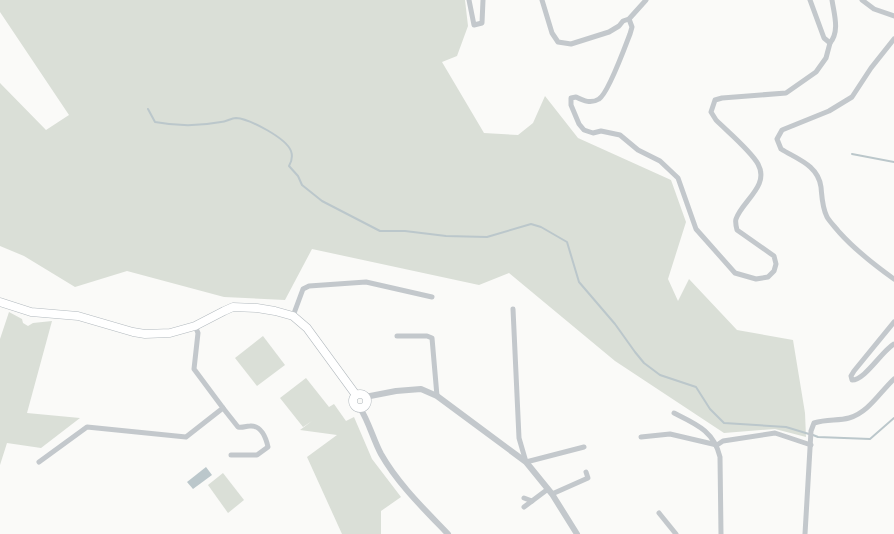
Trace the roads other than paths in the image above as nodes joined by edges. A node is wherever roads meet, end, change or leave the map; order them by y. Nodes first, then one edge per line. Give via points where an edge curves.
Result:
1 (469, 0) edge
2 (483, 0) edge
3 (542, 0) edge
4 (646, 0) edge
5 (810, 0) edge
6 (832, 0) edge
7 (862, 0) edge
8 (894, 16) edge
9 (629, 19) junction
10 (894, 39) edge
11 (830, 43) junction
12 (894, 280) edge
13 (432, 297) dead end
14 (0, 302) edge
15 (513, 309) dead end
16 (293, 316) junction
17 (894, 322) edge
18 (195, 326) junction
19 (397, 336) dead end
20 (894, 344) edge
21 (894, 379) edge
22 (356, 395) junction
23 (437, 396) junction
24 (365, 397) junction
25 (223, 408) junction
26 (360, 408) junction
27 (674, 413) dead end
28 (642, 437) dead end
29 (717, 445) junction
30 (811, 445) junction
31 (584, 447) dead end
32 (231, 455) dead end
33 (39, 462) dead end
34 (526, 462) junction
35 (586, 472) dead end
36 (550, 492) junction
37 (524, 498) dead end
38 (532, 501) junction
39 (524, 507) dead end
40 (660, 512) dead end
41 (448, 534) edge
42 (578, 534) edge
43 (676, 534) edge
44 (721, 534) edge
45 (805, 534) edge

1 - 2 street via 474,25 482,23
3 - 9 street via 558,42 571,44 609,32
4 - 9 street
5 - 11 street via 824,38
6 - 11 street via 836,31
7 - 8 street via 874,9
9 - 11 street via 630,34 601,98 593,102 571,98 579,124 593,133 620,135 638,150 660,161 678,178 696,229 735,273 756,279 768,277 774,271 774,256 737,230 735,220 758,186 760,166 716,120 711,112 712,105 722,98 786,93 816,72 826,58
10 - 12 street via 852,97 829,112 782,130 777,139 781,149 808,164 817,174 827,218 858,251
13 - 16 street via 366,282 309,286 303,289
14 - 18 main road via 31,312 78,316 139,333 170,333
15 - 34 street via 519,438
16 - 18 main road via 257,308 233,307
16 - 22 main road via 307,328
17 - 20 street via 854,371 852,380 862,378
18 - 25 street via 198,333 194,369
19 - 23 street via 432,338
21 - 30 street via 857,415 814,423
22 - 24 main road
22 - 26 main road via 353,402
23 - 24 street via 421,390
23 - 34 street
24 - 26 main road via 366,403
25 - 32 street via 238,427 260,429 268,446 257,455
25 - 33 street via 186,437 87,427
26 - 41 street via 394,475
27 - 29 street via 699,425
28 - 29 street via 670,434
29 - 30 street via 723,441 776,433
29 - 44 street
30 - 45 street
31 - 34 street
34 - 36 street
35 - 36 street via 588,478
36 - 38 street
36 - 42 street
37 - 38 street
38 - 39 street
40 - 43 street

